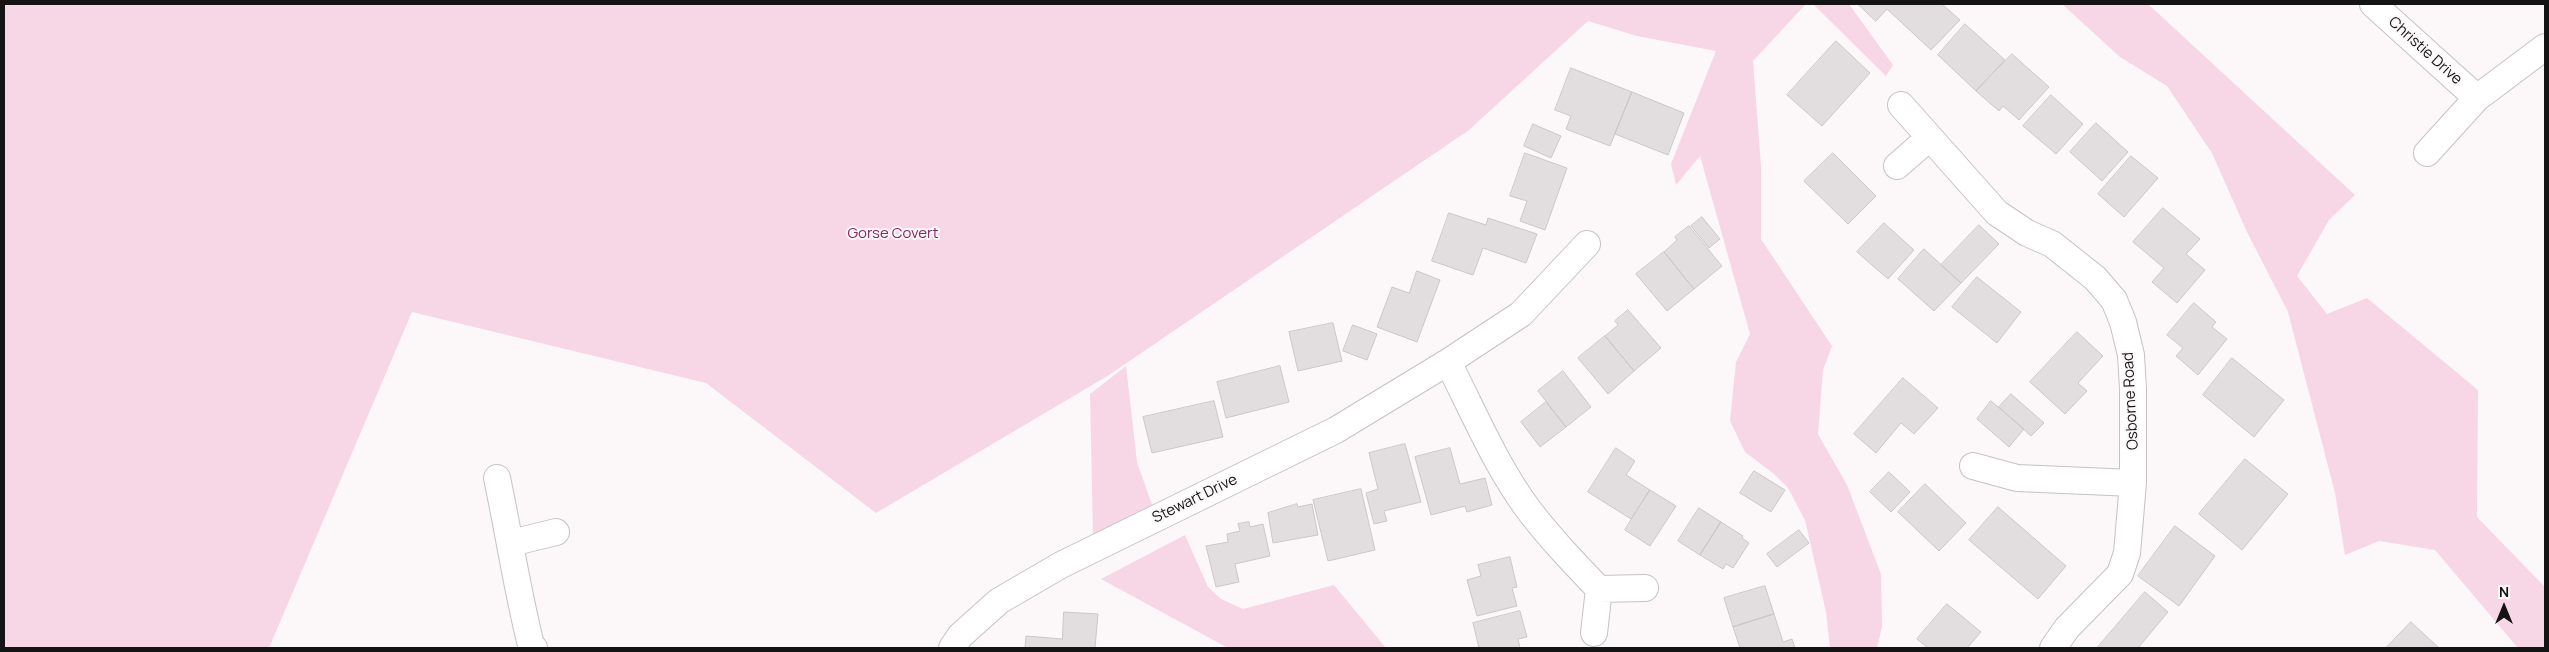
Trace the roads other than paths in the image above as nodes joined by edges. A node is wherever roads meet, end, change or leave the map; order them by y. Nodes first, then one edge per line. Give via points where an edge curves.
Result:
1 (2373, 4) edge
2 (2545, 47) edge
3 (2477, 98) junction
4 (1901, 105) dead end
5 (1929, 138) junction
6 (2427, 153) dead end
7 (1896, 166) dead end
8 (1587, 244) dead end
9 (1448, 362) junction
10 (1973, 466) dead end
11 (497, 478) dead end
12 (2134, 482) junction
13 (556, 532) dead end
14 (511, 543) junction
15 (1645, 588) dead end
16 (1599, 589) junction
17 (1594, 633) dead end
18 (534, 648) edge
19 (952, 648) edge
20 (2053, 648) edge

1 - 3 street, Christie Drive
2 - 3 street
3 - 6 street
4 - 5 street, Osborne Road
5 - 7 street
5 - 12 street, Osborne Road via 1996,212 2072,258 2096,278 2114,300 2131,355
8 - 9 street, Stewart Drive via 1521,314
9 - 16 street via 1494,455 1527,508
9 - 19 street, Stewart Drive via 1336,430 1061,565 999,600 960,636
10 - 12 street via 2016,478
11 - 14 street
12 - 20 street, Osborne Road via 2127,553 2120,574 2067,628
13 - 14 street
14 - 18 street via 517,590
15 - 16 street
16 - 17 street

